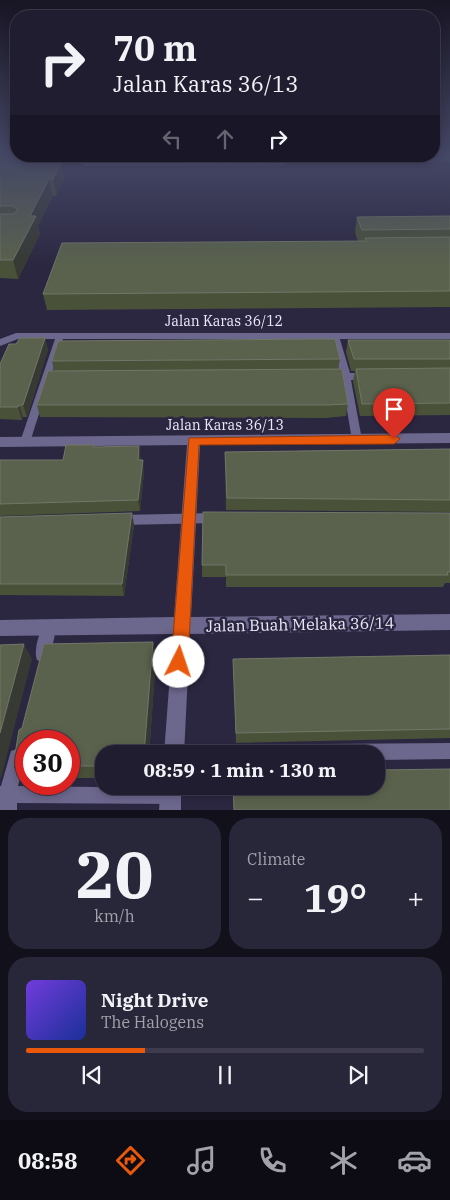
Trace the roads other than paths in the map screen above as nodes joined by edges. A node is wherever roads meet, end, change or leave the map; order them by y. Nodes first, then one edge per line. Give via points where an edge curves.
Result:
1 (60, 336) junction
2 (335, 336) junction
3 (450, 336) edge
4 (0, 343) edge
5 (374, 376) edge
6 (317, 377) edge
7 (346, 377) junction
8 (450, 438) edge
9 (357, 440) junction
10 (194, 441) junction
11 (0, 442) edge
12 (25, 442) junction
13 (188, 517) junction
14 (228, 518) edge
15 (106, 520) edge
16 (450, 622) edge
17 (182, 626) junction
18 (49, 627) junction
19 (0, 628) edge
20 (38, 673) edge
21 (175, 745) edge
22 (450, 751) edge
23 (385, 752) edge
24 (15, 763) edge
25 (171, 798) edge
26 (5, 799) edge

1 - 2 street, Jalan Karas 36/12
1 - 4 street, Jalan Karas 36/12 via 16,336
1 - 12 lane via 51,378
2 - 3 street, Jalan Karas 36/12
2 - 7 lane
5 - 7 lane
6 - 7 lane
7 - 9 lane
8 - 9 street, Jalan Karas 36/13
9 - 10 street, Jalan Karas 36/13
10 - 12 street, Jalan Karas 36/13
10 - 13 street
11 - 12 street, Jalan Karas 36/13
13 - 14 lane
13 - 15 lane
13 - 17 street
16 - 17 street, Jalan Buah Melaka 36/14
17 - 18 street, Jalan Buah Melaka 36/14
17 - 21 street
18 - 19 street, Jalan Buah Melaka 36/14
18 - 20 lane
22 - 23 lane
24 - 26 lane
25 - 26 lane

